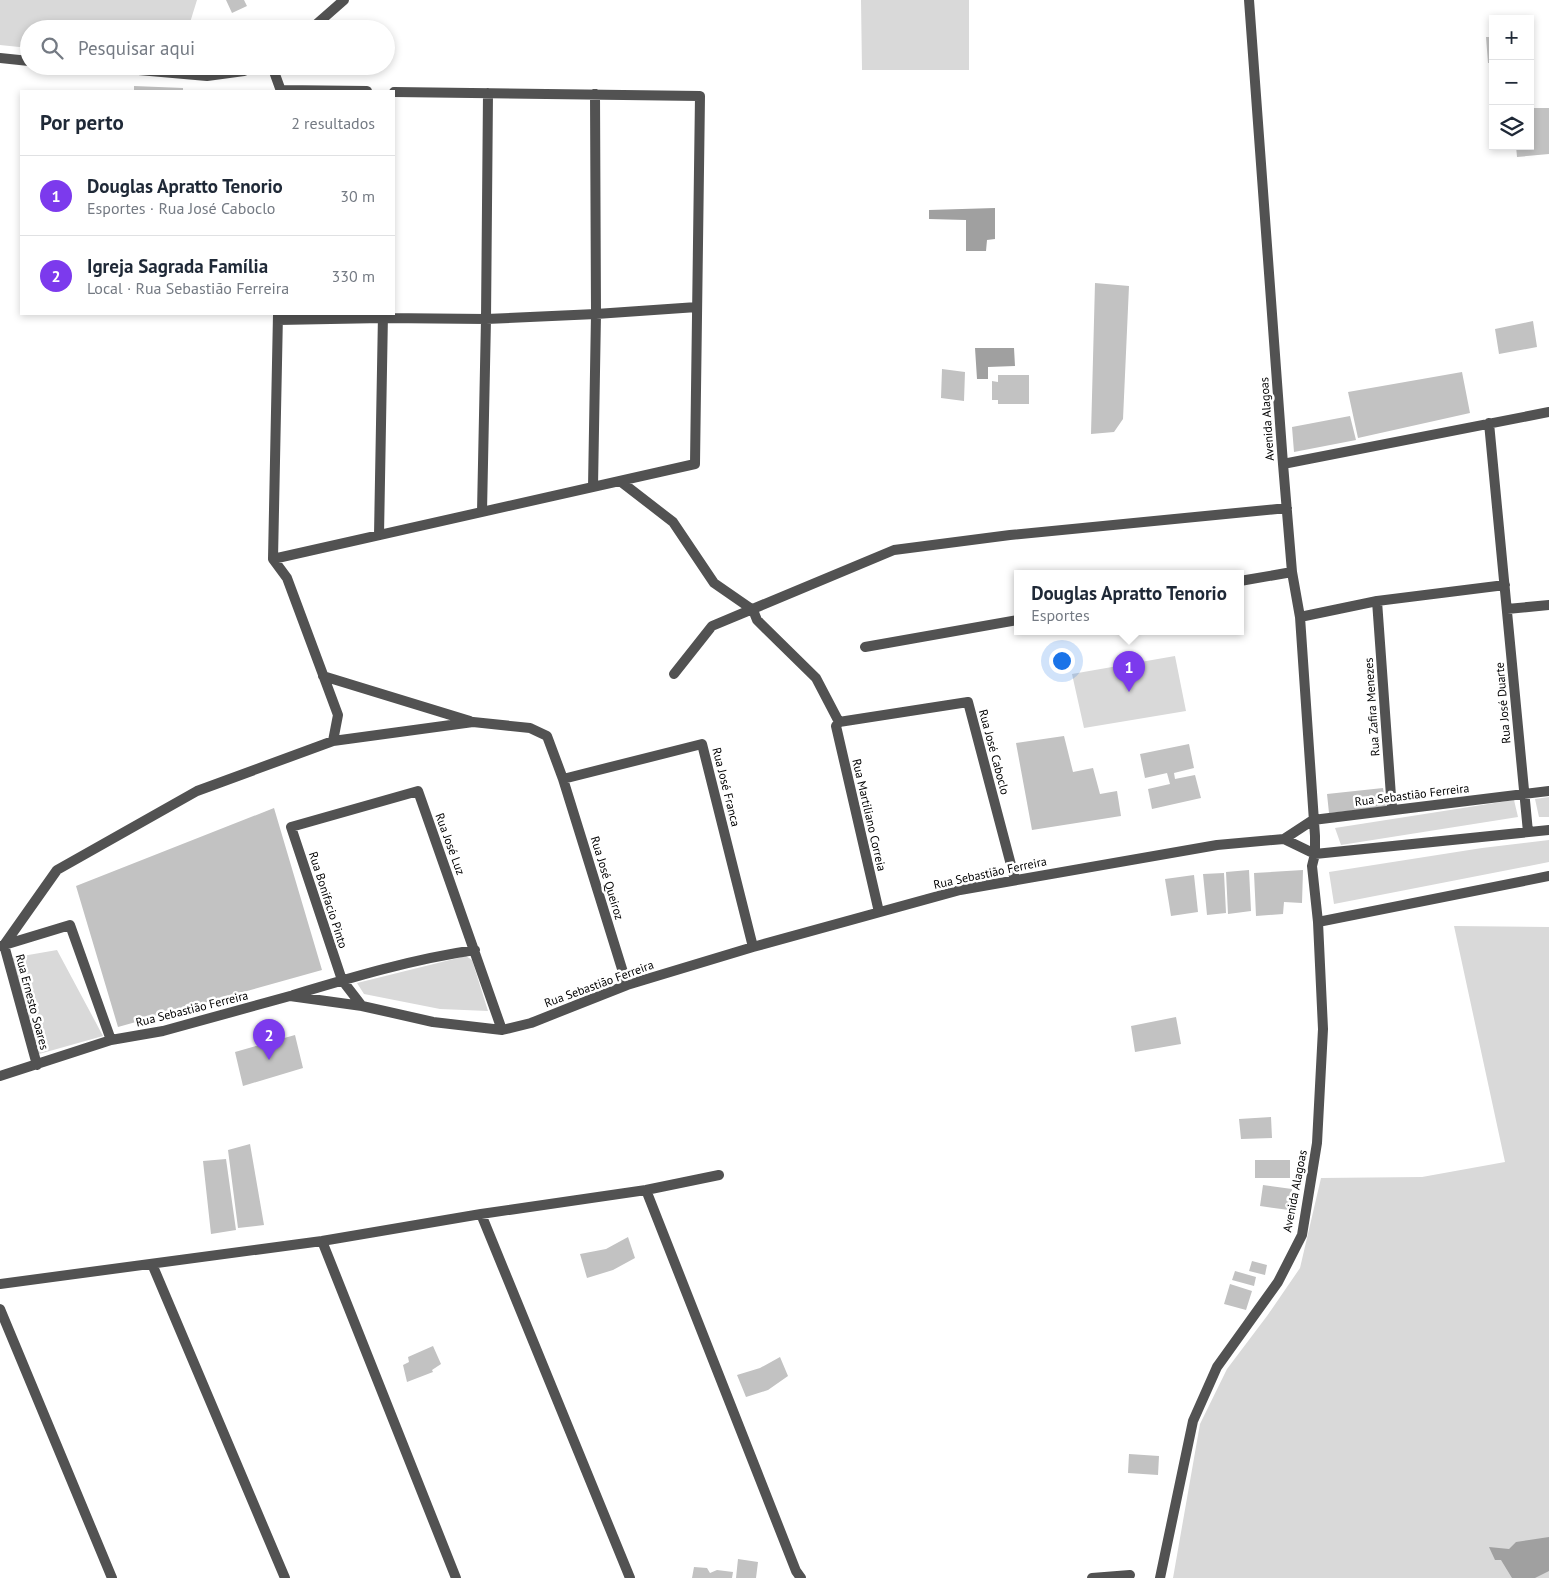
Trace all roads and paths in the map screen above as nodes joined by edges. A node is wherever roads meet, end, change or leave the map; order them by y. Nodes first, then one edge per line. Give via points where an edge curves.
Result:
1 (344, 0) edge
2 (1248, 0) edge
3 (321, 20) edge
4 (0, 58) edge
5 (20, 60) edge
6 (196, 75) edge
7 (214, 75) edge
8 (275, 75) edge
9 (281, 90) edge
10 (395, 92) edge
11 (488, 93) junction
12 (595, 94) junction
13 (697, 307) junction
14 (596, 314) junction
15 (383, 316) edge
16 (278, 317) edge
17 (486, 319) junction
18 (1549, 412) edge
19 (1489, 424) junction
20 (1283, 464) junction
21 (620, 481) junction
22 (593, 487) junction
23 (1287, 508) junction
24 (482, 512) junction
25 (379, 535) junction
26 (274, 559) junction
27 (1292, 572) junction
28 (1244, 580) edge
29 (1505, 585) junction
30 (1377, 601) junction
31 (1549, 605) edge
32 (1507, 609) junction
33 (753, 610) junction
34 (1300, 617) junction
35 (1014, 621) edge
36 (865, 647) dead end
37 (674, 674) dead end
38 (323, 676) junction
39 (473, 722) junction
40 (837, 723) junction
41 (333, 741) junction
42 (563, 779) junction
43 (1549, 791) edge
44 (1524, 794) junction
45 (1392, 810) junction
46 (1313, 820) junction
47 (291, 827) joint
48 (1549, 830) edge
49 (1528, 832) junction
50 (1284, 839) junction
51 (1315, 854) junction
52 (1549, 876) edge
53 (1015, 880) junction
54 (878, 912) junction
55 (1318, 922) junction
56 (2, 946) edge
57 (753, 947) junction
58 (475, 950) junction
59 (342, 980) junction
60 (627, 985) junction
61 (290, 996) junction
62 (362, 1006) junction
63 (502, 1030) junction
64 (111, 1040) junction
65 (37, 1065) junction
66 (0, 1076) edge
67 (719, 1176) dead end
68 (646, 1190) junction
69 (481, 1214) junction
70 (322, 1241) junction
71 (152, 1264) junction
72 (0, 1284) edge
73 (0, 1308) edge
74 (1130, 1575) dead end
75 (112, 1578) edge
76 (285, 1578) edge
77 (456, 1578) edge
78 (630, 1578) edge
79 (801, 1578) edge
80 (1092, 1578) edge
81 (1160, 1578) edge

1 - 3 street
2 - 20 street, Avenida Alagoas
4 - 5 street
6 - 7 street
8 - 9 street
10 - 11 street
11 - 12 street
11 - 17 street
12 - 13 street via 700,96
12 - 14 street
13 - 14 street
13 - 21 street via 695,464
14 - 17 street
14 - 22 street
15 - 16 street
15 - 17 street
15 - 25 street
16 - 26 street
17 - 24 street
18 - 19 street
19 - 20 street
19 - 29 street, Rua José Duarte
20 - 23 street, Avenida Alagoas
21 - 22 street
21 - 33 street, Rua Martiliano Correia via 673,522 714,583
22 - 24 street
23 - 27 street, Avenida Alagoas
23 - 33 street via 1010,535 894,550
24 - 25 street
25 - 26 street
26 - 38 street via 287,578
27 - 28 street
27 - 34 street, Avenida Alagoas
29 - 30 street
29 - 32 street, Rua José Duarte
30 - 34 street
30 - 45 street, Rua Zafira Menezes
31 - 32 street
32 - 44 street, Rua José Duarte
33 - 37 street via 712,626
33 - 40 street, Rua Martiliano Correia via 757,620 816,678
34 - 46 street, Avenida Alagoas
35 - 36 street
38 - 39 street
38 - 41 street via 338,715
39 - 41 street
39 - 42 street, Rua José Queiroz via 530,728 547,736
40 - 53 street, Rua José Caboclo via 968,702
40 - 54 street, Rua Martiliano Correia
41 - 56 street via 197,791 57,870
42 - 57 street, Rua José Franca via 702,744
42 - 60 street, Rua José Queiroz
43 - 44 street, Rua Sebastião Ferreira
44 - 45 street, Rua Sebastião Ferreira
44 - 49 street, Rua José Duarte
45 - 46 street, Rua Sebastião Ferreira
46 - 50 street, Rua Sebastião Ferreira
46 - 51 street, Avenida Alagoas
47 - 58 street, Rua José Luz via 418,791
47 - 59 street, Rua Bonifacio Pinto
48 - 49 street
49 - 51 street
50 - 51 street
50 - 53 street, Rua Sebastião Ferreira via 1216,845
51 - 55 street, Avenida Alagoas via 1312,866
52 - 55 street
53 - 54 street, Rua Sebastião Ferreira via 960,890
54 - 57 street, Rua Sebastião Ferreira
55 - 81 street, Avenida Alagoas via 1322,1058 1317,1143 1302,1235 1278,1282 1217,1367 1193,1422
56 - 64 street via 70,925
56 - 65 street, Rua Ernesto Soares
57 - 60 street, Rua Sebastião Ferreira
58 - 59 street
58 - 63 street, Rua José Luz
59 - 61 street
59 - 62 street, Rua Bonifacio Pinto
60 - 63 street, Rua Sebastião Ferreira
61 - 62 street, Rua Sebastião Ferreira
61 - 64 street, Rua Sebastião Ferreira via 162,1031
62 - 63 street, Rua Sebastião Ferreira via 433,1022
64 - 65 street, Rua Sebastião Ferreira
65 - 66 street, Rua Sebastião Ferreira
67 - 68 street
68 - 69 street
68 - 79 street
69 - 70 street
69 - 78 street
70 - 71 street
70 - 77 street
71 - 72 street
71 - 76 street
73 - 75 street
74 - 80 street

